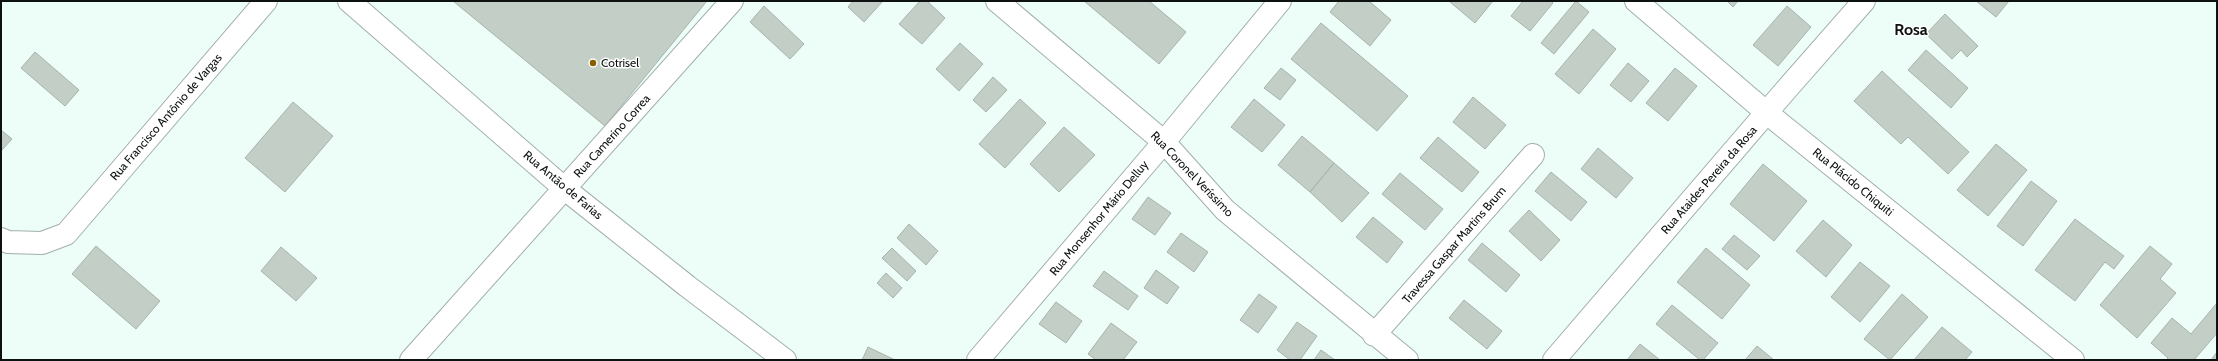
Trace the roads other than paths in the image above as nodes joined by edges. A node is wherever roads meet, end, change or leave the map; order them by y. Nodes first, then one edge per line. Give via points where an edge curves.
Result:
1 (266, 1) edge
2 (349, 1) edge
3 (732, 1) edge
4 (997, 1) edge
5 (1280, 1) edge
6 (1636, 1) edge
7 (1864, 1) edge
8 (1767, 112) junction
9 (1164, 142) junction
10 (1533, 155) dead end
11 (565, 189) junction
12 (1, 239) edge
13 (1374, 335) junction
14 (988, 357) edge
15 (411, 360) edge
16 (785, 360) edge
17 (1407, 360) edge
18 (1554, 360) edge
19 (2073, 360) edge

1 - 12 street, Rua Francisco Antônio de Vargas via 66,234 42,243 8,242
2 - 11 street, Rua Antão de Farias
3 - 11 street, Rua Camerino Correa
4 - 9 street, Rua Coronel Veríssimo
5 - 9 street, Rua Monsenhor Mário Delluy
6 - 8 street, Rua Plácido Chiquiti
7 - 8 street, Rua Ataides Pereira da Rosa
8 - 18 street, Rua Ataides Pereira da Rosa
8 - 19 street, Rua Plácido Chiquiti
9 - 13 street, Rua Coronel Veríssimo via 1225,210
9 - 14 street, Rua Monsenhor Mário Delluy
10 - 13 street, Travessa Gaspar Martins Brum
11 - 15 street, Rua Camerino Correa
11 - 16 street, Rua Antão de Farias via 686,286
13 - 17 street, Rua Coronel Veríssimo

